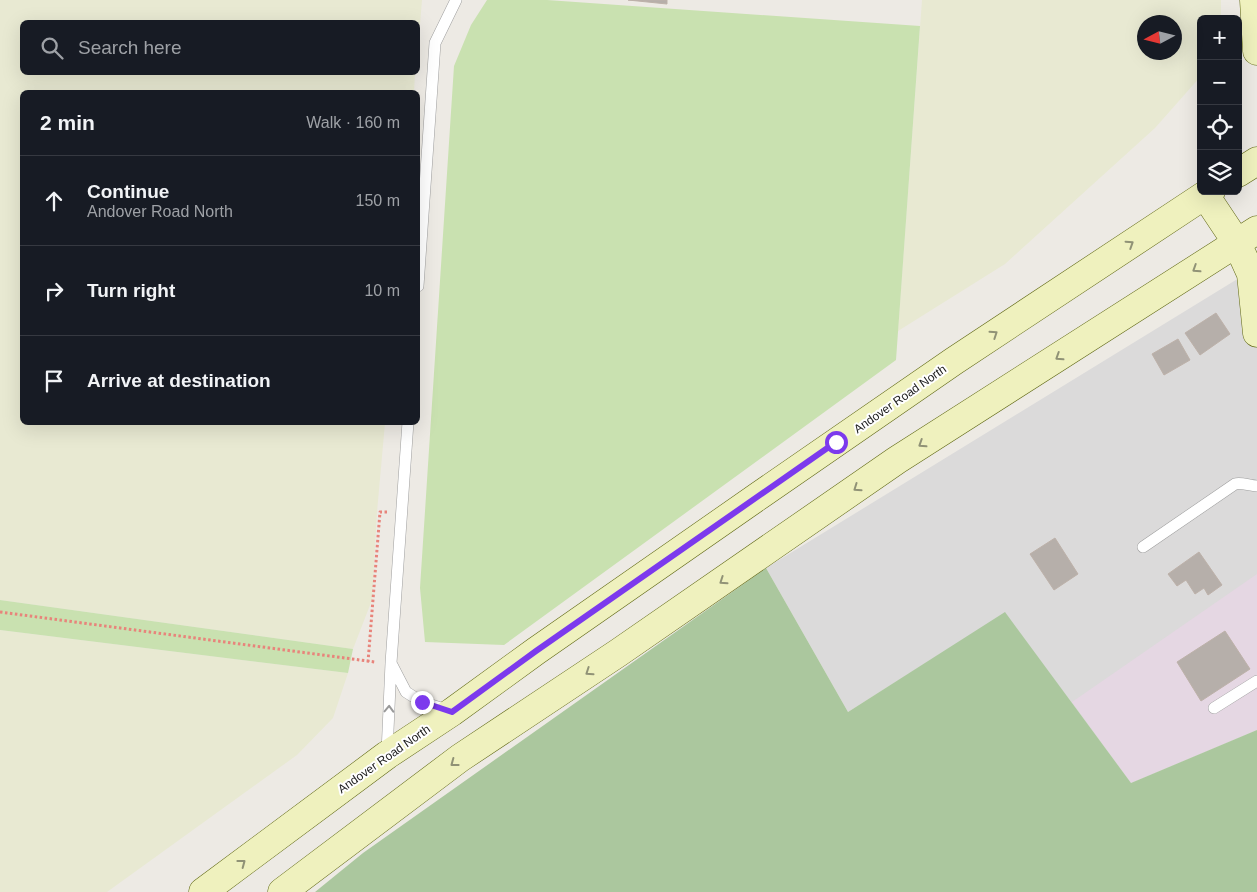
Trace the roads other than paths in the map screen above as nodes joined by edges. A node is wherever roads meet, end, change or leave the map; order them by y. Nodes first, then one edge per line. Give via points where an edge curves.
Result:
1 (456, 0) edge
2 (1254, 0) edge
3 (1257, 51) edge
4 (1257, 161) edge
5 (1242, 171) edge
6 (1205, 195) edge
7 (1210, 195) edge
8 (1247, 237) edge
9 (420, 256) edge
10 (1257, 333) edge
11 (408, 425) edge
12 (1257, 486) edge
13 (1144, 547) dead end
14 (391, 663) junction
15 (1257, 681) edge
16 (1214, 708) dead end
17 (452, 712) junction
18 (387, 755) junction
19 (203, 892) edge
20 (282, 892) edge

1 - 9 lane via 434,43
2 - 3 main road
4 - 5 main road
17 -> 6 main road, Andover Road North via 954,361
7 - 8 main road
8 - 10 main road
8 -> 20 main road via 897,460 460,758
11 - 14 lane
12 - 13 lane via 1235,484
14 - 17 lane via 406,692 422,702
18 -> 14 lane
15 - 16 lane
17 - 18 main road, Andover Road North
19 -> 18 main road, Andover Road North

